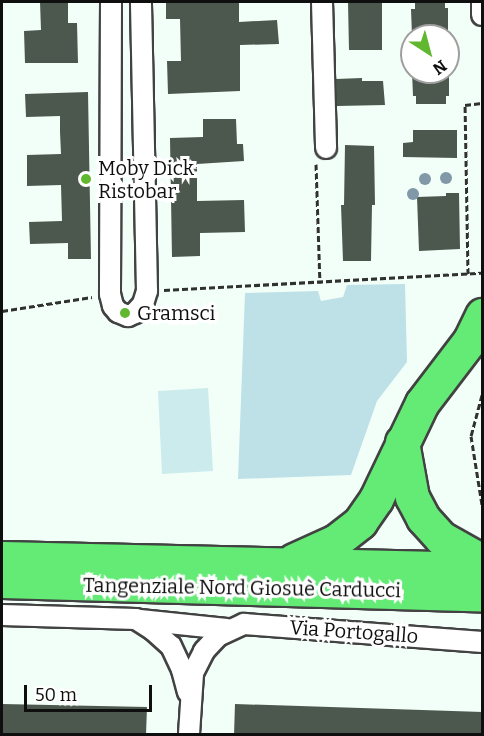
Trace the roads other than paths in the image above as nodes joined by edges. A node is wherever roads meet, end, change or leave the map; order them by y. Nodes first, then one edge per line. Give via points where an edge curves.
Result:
1 (111, 2) edge
2 (141, 2) edge
3 (322, 2) edge
4 (482, 2) edge
5 (483, 15) edge
6 (326, 148) road end
7 (483, 315) edge
8 (402, 442) junction
9 (483, 561) edge
10 (283, 564) junction
11 (483, 568) edge
12 (5, 577) edge
13 (483, 594) edge
14 (2, 615) edge
15 (136, 620) junction
16 (227, 629) junction
17 (483, 642) edge
18 (190, 699) junction
19 (189, 735) edge

1 - 2 street via 110,294 113,306 128,316 142,304 147,291
3 - 6 street
4 - 5 street
7 - 8 highway via 470,340 422,403
8 - 9 highway via 412,496 423,518 441,538
8 - 10 highway via 376,499 360,522 329,545
10 - 11 highway, Tangenziale Nord Giosuè Carducci
10 - 12 highway, Tangenziale Nord Giosuè Carducci
12 - 13 highway, Tangenziale Nord Giosuè Carducci
14 - 15 street, Via Portogallo
15 - 16 street, Via Portogallo
15 - 18 street via 171,646
16 - 17 street, Via Portogallo via 244,624
16 - 18 street via 204,651 193,673
18 - 19 street

